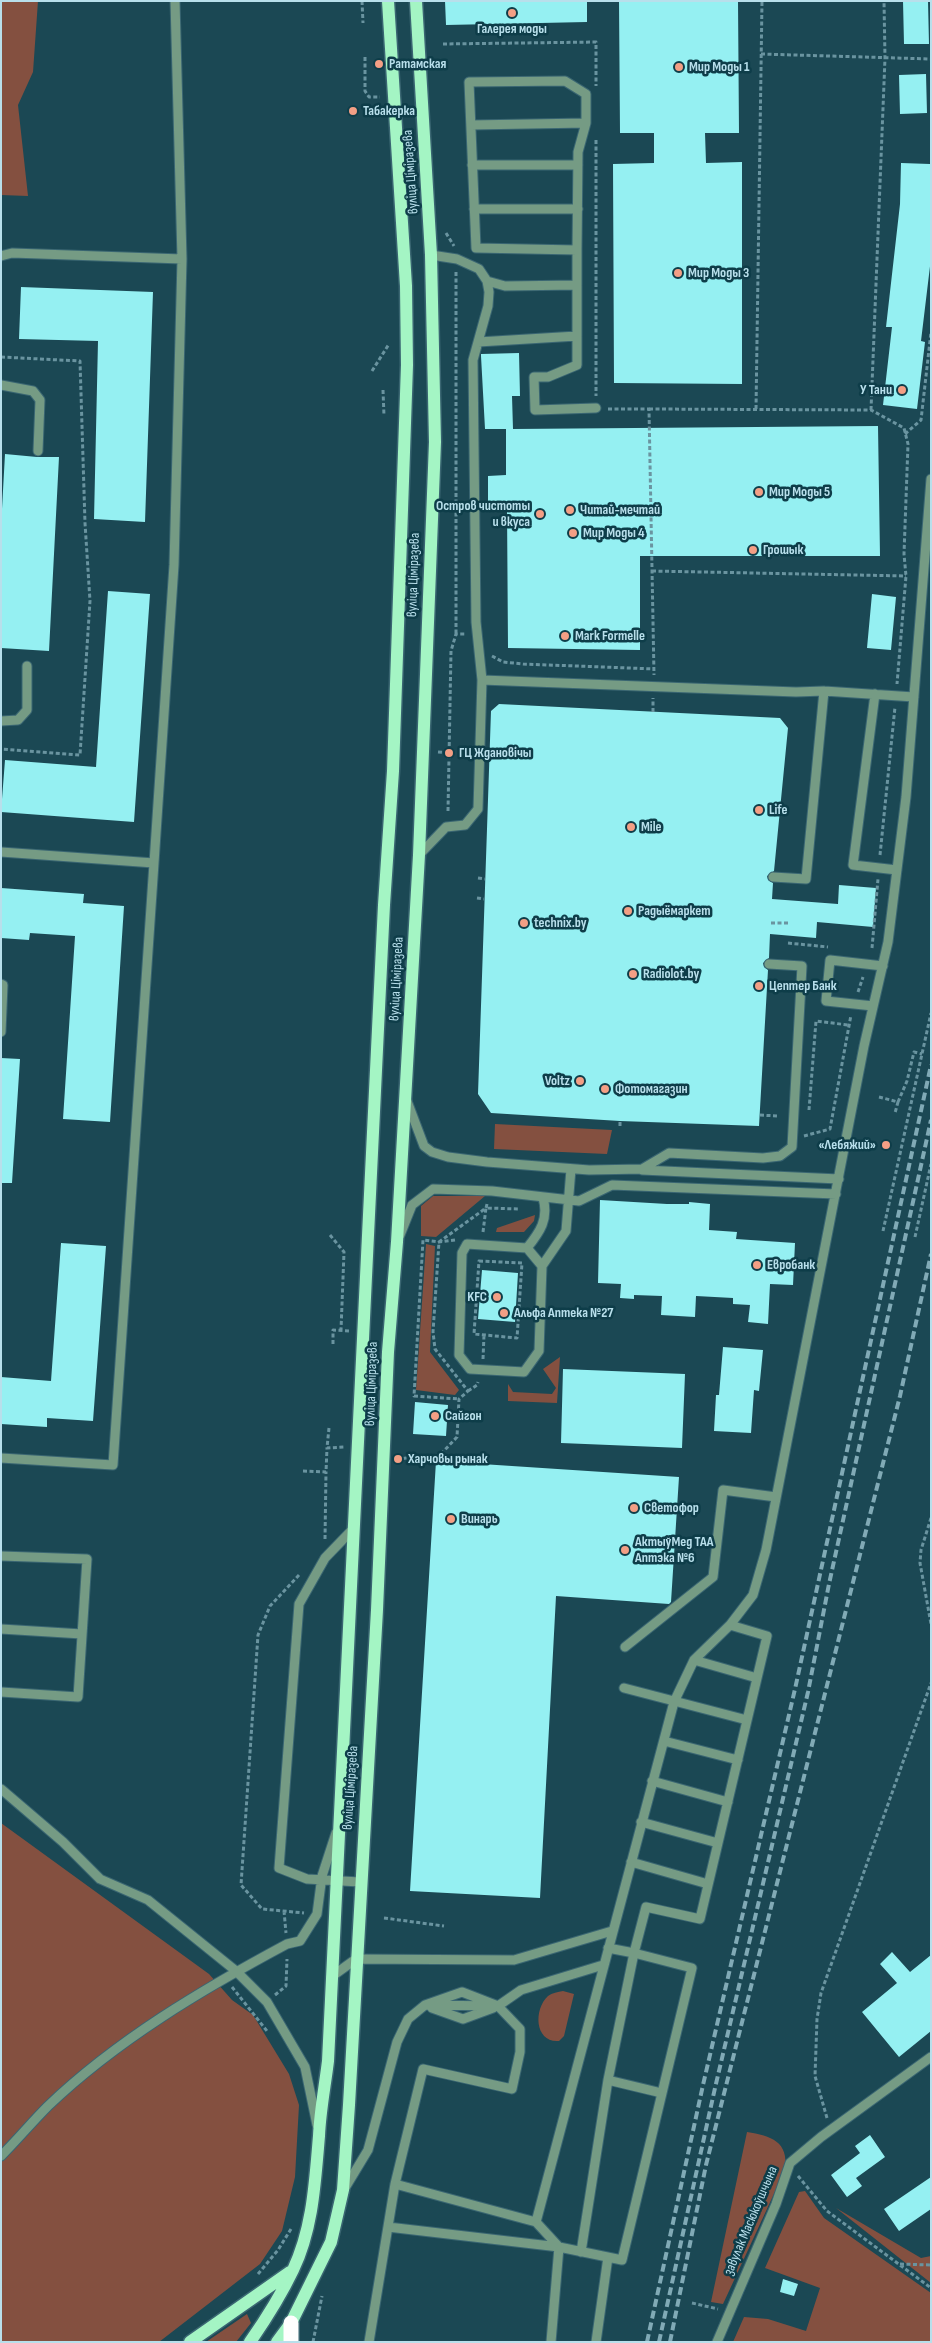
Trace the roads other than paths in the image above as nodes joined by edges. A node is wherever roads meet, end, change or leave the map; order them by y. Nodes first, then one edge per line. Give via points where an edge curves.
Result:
1 (175, 1) edge
2 (388, 1) edge
3 (416, 1) edge
4 (586, 124) junction
5 (471, 125) junction
6 (472, 165) junction
7 (578, 165) junction
8 (474, 209) junction
9 (578, 209) junction
10 (577, 250) junction
11 (1, 256) edge
12 (431, 256) junction
13 (182, 259) junction
14 (487, 281) junction
15 (577, 285) junction
16 (577, 336) junction
17 (478, 342) junction
18 (1, 385) edge
19 (596, 408) road end
20 (38, 450) dead end
21 (931, 479) edge
22 (26, 666) dead end
23 (482, 680) junction
24 (824, 691) junction
25 (875, 694) junction
26 (914, 697) junction
27 (1, 721) edge
28 (1, 852) edge
29 (419, 855) junction
30 (154, 863) junction
31 (897, 870) junction
32 (773, 877) dead end
33 (769, 964) dead end
34 (883, 966) junction
35 (1, 984) edge
36 (873, 1006) junction
37 (1, 1032) edge
38 (405, 1096) junction
39 (571, 1168) junction
40 (642, 1170) junction
41 (839, 1179) junction
42 (836, 1194) junction
43 (543, 1198) junction
44 (568, 1200) junction
45 (397, 1242) junction
46 (527, 1248) junction
47 (542, 1266) junction
48 (1, 1458) edge
49 (776, 1497) junction
50 (355, 1528) junction
51 (1, 1556) edge
52 (730, 1625) junction
53 (1, 1629) edge
54 (82, 1634) junction
55 (625, 1647) dead end
56 (694, 1660) junction
57 (757, 1678) junction
58 (624, 1688) dead end
59 (1, 1692) edge
60 (674, 1702) junction
61 (747, 1720) junction
62 (664, 1741) junction
63 (738, 1760) junction
64 (652, 1781) junction
65 (1, 1789) edge
66 (728, 1802) junction
67 (341, 1816) junction
68 (642, 1822) junction
69 (718, 1843) junction
70 (631, 1862) junction
71 (322, 1880) junction
72 (337, 1881) junction
73 (360, 1882) junction
74 (708, 1884) junction
75 (612, 1931) junction
76 (608, 1948) junction
77 (634, 1954) junction
78 (356, 1959) junction
79 (604, 1965) junction
80 (236, 1971) junction
81 (331, 1977) junction
82 (425, 2005) junction
83 (498, 2006) junction
84 (931, 2057) edge
85 (608, 2080) junction
86 (662, 2093) junction
87 (319, 2135) junction
88 (1, 2156) edge
89 (395, 2184) junction
90 (343, 2190) junction
91 (536, 2222) junction
92 (388, 2227) junction
93 (559, 2247) junction
94 (580, 2252) junction
95 (608, 2257) junction
96 (294, 2269) junction
97 (291, 2323) junction
98 (190, 2342) edge
99 (250, 2342) edge
100 (277, 2342) edge
101 (291, 2342) edge
102 (369, 2342) edge
103 (551, 2342) edge
104 (596, 2342) edge
105 (717, 2342) edge

1 - 13 street
2 - 50 main road, вуліца Ціміразева via 406,286 407,365 393,771
3 - 12 main road, вуліца Ціміразева
4 - 5 street
4 - 5 street via 586,94 565,81 469,82
4 - 7 street
5 - 6 street
6 - 7 street
6 - 8 street
7 - 9 street
8 - 9 street
8 - 10 street via 476,248
9 - 10 street
10 - 15 street
11 - 13 street via 12,253
12 - 14 street via 457,259 479,269
12 - 29 main road, вуліца Ціміразева via 435,442
13 - 30 street via 174,565
14 - 15 street via 505,286
14 - 17 street via 488,306
15 - 16 street
16 - 17 street
16 - 19 street via 577,364 548,378 534,377 535,410
17 - 23 street via 473,360 476,613
18 - 20 street via 33,391 40,400
21 - 26 street
22 - 27 street via 27,710 18,720
23 - 24 street
23 - 29 street via 478,809 465,825 446,827
24 - 25 street
24 - 32 street via 806,879
25 - 26 street
25 - 31 street via 853,865
26 - 31 street
28 - 30 street
29 - 38 main road, вуліца Ціміразева
30 - 48 street via 113,1465
31 - 34 street
33 - 40 street via 802,966 792,1147 780,1156 763,1158 669,1153
34 - 36 street
34 - 36 street via 830,960 826,1001
35 - 37 street via 4,985
36 - 41 street
38 - 39 street via 424,1146 432,1152 487,1162
38 - 45 main road, вуліца Ціміразева
39 - 40 street
39 - 44 street
40 - 41 street
41 - 42 street
42 - 44 street via 612,1185 579,1201
42 - 49 street
43 - 44 street
43 - 45 street via 433,1188 412,1205
43 - 46 street via 546,1209 542,1229
44 - 47 street via 566,1231
45 - 73 main road, вуліца Ціміразева via 388,1352 378,1600
46 - 47 street
46 - 47 street via 468,1244 462,1253 459,1355 470,1369 524,1372 539,1351
49 - 52 street via 753,1595
49 - 55 street via 723,1490 713,1577
50 - 67 main road, вуліца Ціміразева
50 - 71 street via 325,1558 299,1604 279,1868 308,1879
51 - 54 street via 87,1559
52 - 56 street
52 - 57 street via 767,1636
53 - 54 street
54 - 59 street via 78,1697
56 - 57 street
56 - 60 street
57 - 61 street
58 - 60 street
60 - 61 street
60 - 62 street
61 - 63 street
62 - 63 street
62 - 64 street
63 - 66 street
64 - 66 street
64 - 68 street
65 - 80 street via 100,1879 148,1900
66 - 69 street
67 - 71 street
67 - 72 main road, вуліца Ціміразева
68 - 69 street
68 - 70 street
69 - 74 street
70 - 74 street
70 - 75 street
71 - 72 street
71 - 80 street via 317,1914 300,1940
72 - 73 street
72 - 81 main road, вуліца Ціміразева
73 - 78 main road, вуліца Ціміразева
74 - 77 street via 700,1919 646,1907
75 - 76 street
75 - 78 street via 514,1960
76 - 77 street
76 - 79 street
77 - 85 street
77 - 86 street via 692,1968
78 - 81 street
78 - 90 main road, вуліца Ціміразева
79 - 83 street via 520,1990
79 - 91 street
80 - 87 street via 267,2002 305,2068
80 - 88 street via 113,2052 48,2106
81 - 87 main road, вуліца Ціміразева via 328,2061
82 - 83 street
82 - 83 street via 463,2019
82 - 83 street via 462,1992
82 - 90 street via 408,2020 397,2042 368,2150
83 - 89 street via 520,2029 520,2052 512,2089 423,2069
84 - 105 street, завулак Масюкоўшчына via 790,2163 776,2204
85 - 86 street
85 - 94 street
86 - 95 street via 622,2260
87 - 96 main road, вуліца Ціміразева via 316,2188
89 - 91 street
89 - 92 street
90 - 97 main road, вуліца Ціміразева via 331,2242
91 - 93 street
92 - 93 street
92 - 102 street
93 - 94 street
93 - 103 street
94 - 95 street
95 - 104 street
96 - 98 main road
96 - 99 main road, вуліца Ціміразева
97 - 100 main road, вуліца Ціміразева
97 - 101 highway

